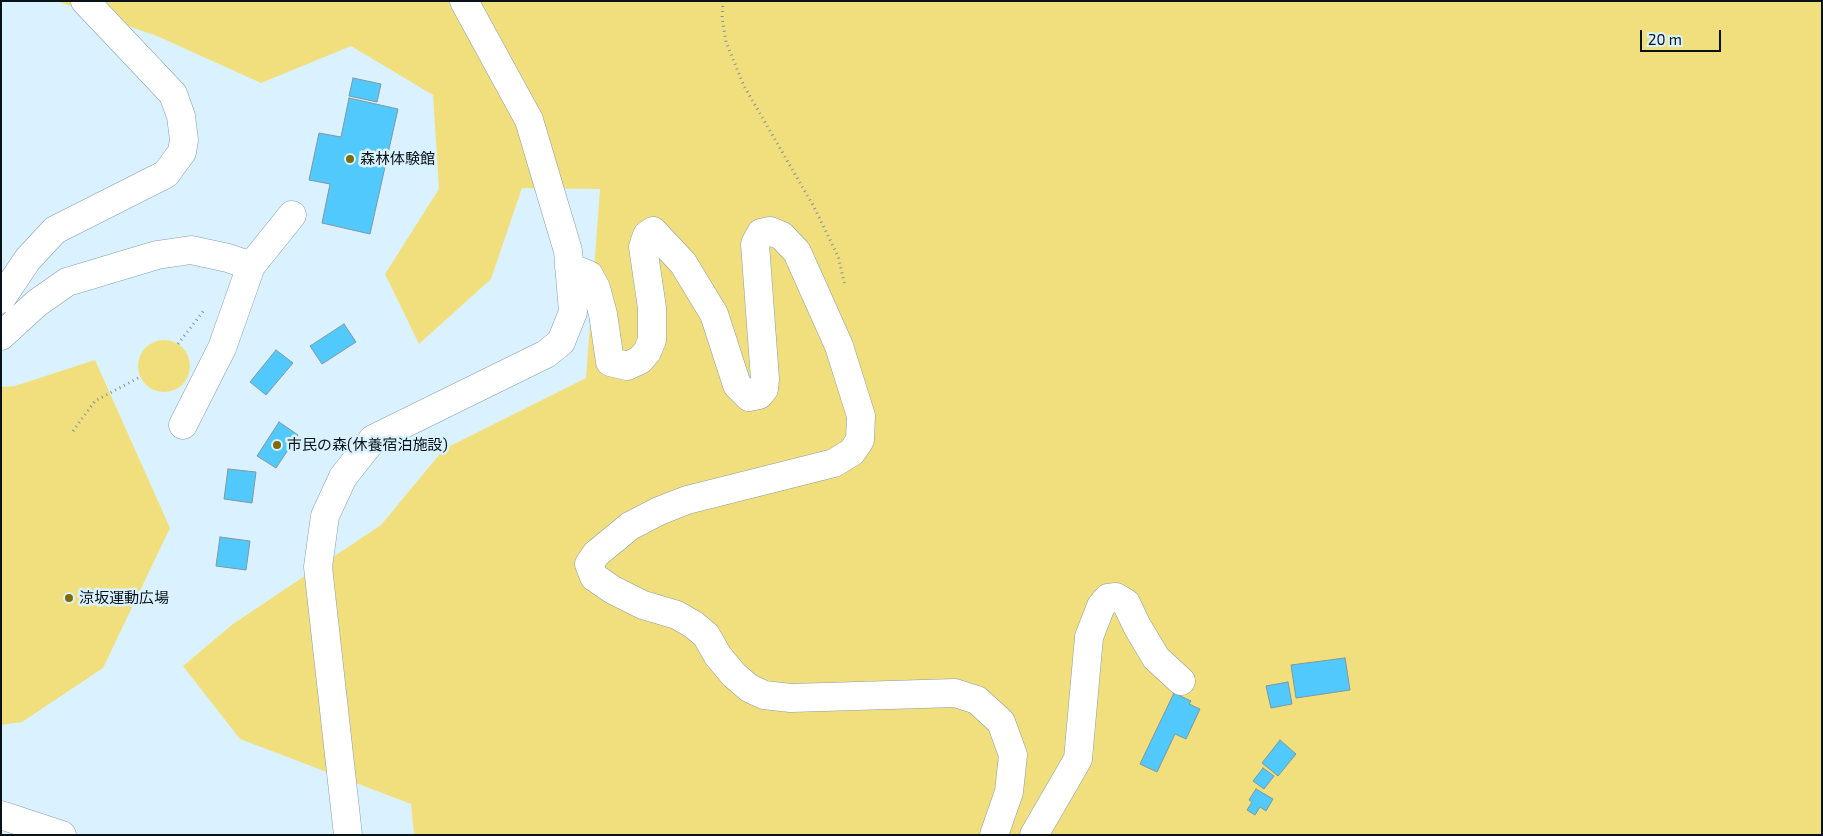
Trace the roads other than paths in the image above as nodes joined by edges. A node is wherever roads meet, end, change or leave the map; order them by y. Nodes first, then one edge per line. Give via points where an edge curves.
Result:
1 (85, 1) edge
2 (464, 1) edge
3 (292, 215) dead end
4 (251, 266) junction
5 (569, 267) junction
6 (1, 299) edge
7 (1, 336) edge
8 (183, 425) dead end
9 (1181, 681) dead end
10 (1, 815) edge
11 (62, 835) edge
12 (348, 835) edge
13 (994, 835) edge
14 (1034, 835) edge

1 - 6 street via 174,94 181,116 182,152 166,174 55,230 28,259
2 - 5 street via 529,120 568,251
3 - 4 street
4 - 7 street via 192,250 149,257 67,282 37,303
4 - 8 street via 222,348
5 - 12 street via 573,312 560,342 546,354 373,439 343,477 325,516 318,567
5 - 13 street via 589,274 603,314 610,362 627,366 640,360 652,340 652,308 643,247 647,235 653,232 683,263 714,314 737,385 749,397 759,395 764,389 765,379 755,244 761,233 770,231 782,236 797,252 839,346 860,416 860,440 852,452 834,463 696,498 659,511 630,526 596,554 589,564 594,577 613,590 694,625 706,635 734,675 764,695 790,698 955,693 977,700 1001,722 1013,754 1009,792
9 - 14 street via 1156,658 1126,603 1116,597 1108,598 1101,606 1089,637 1078,759
10 - 11 street

